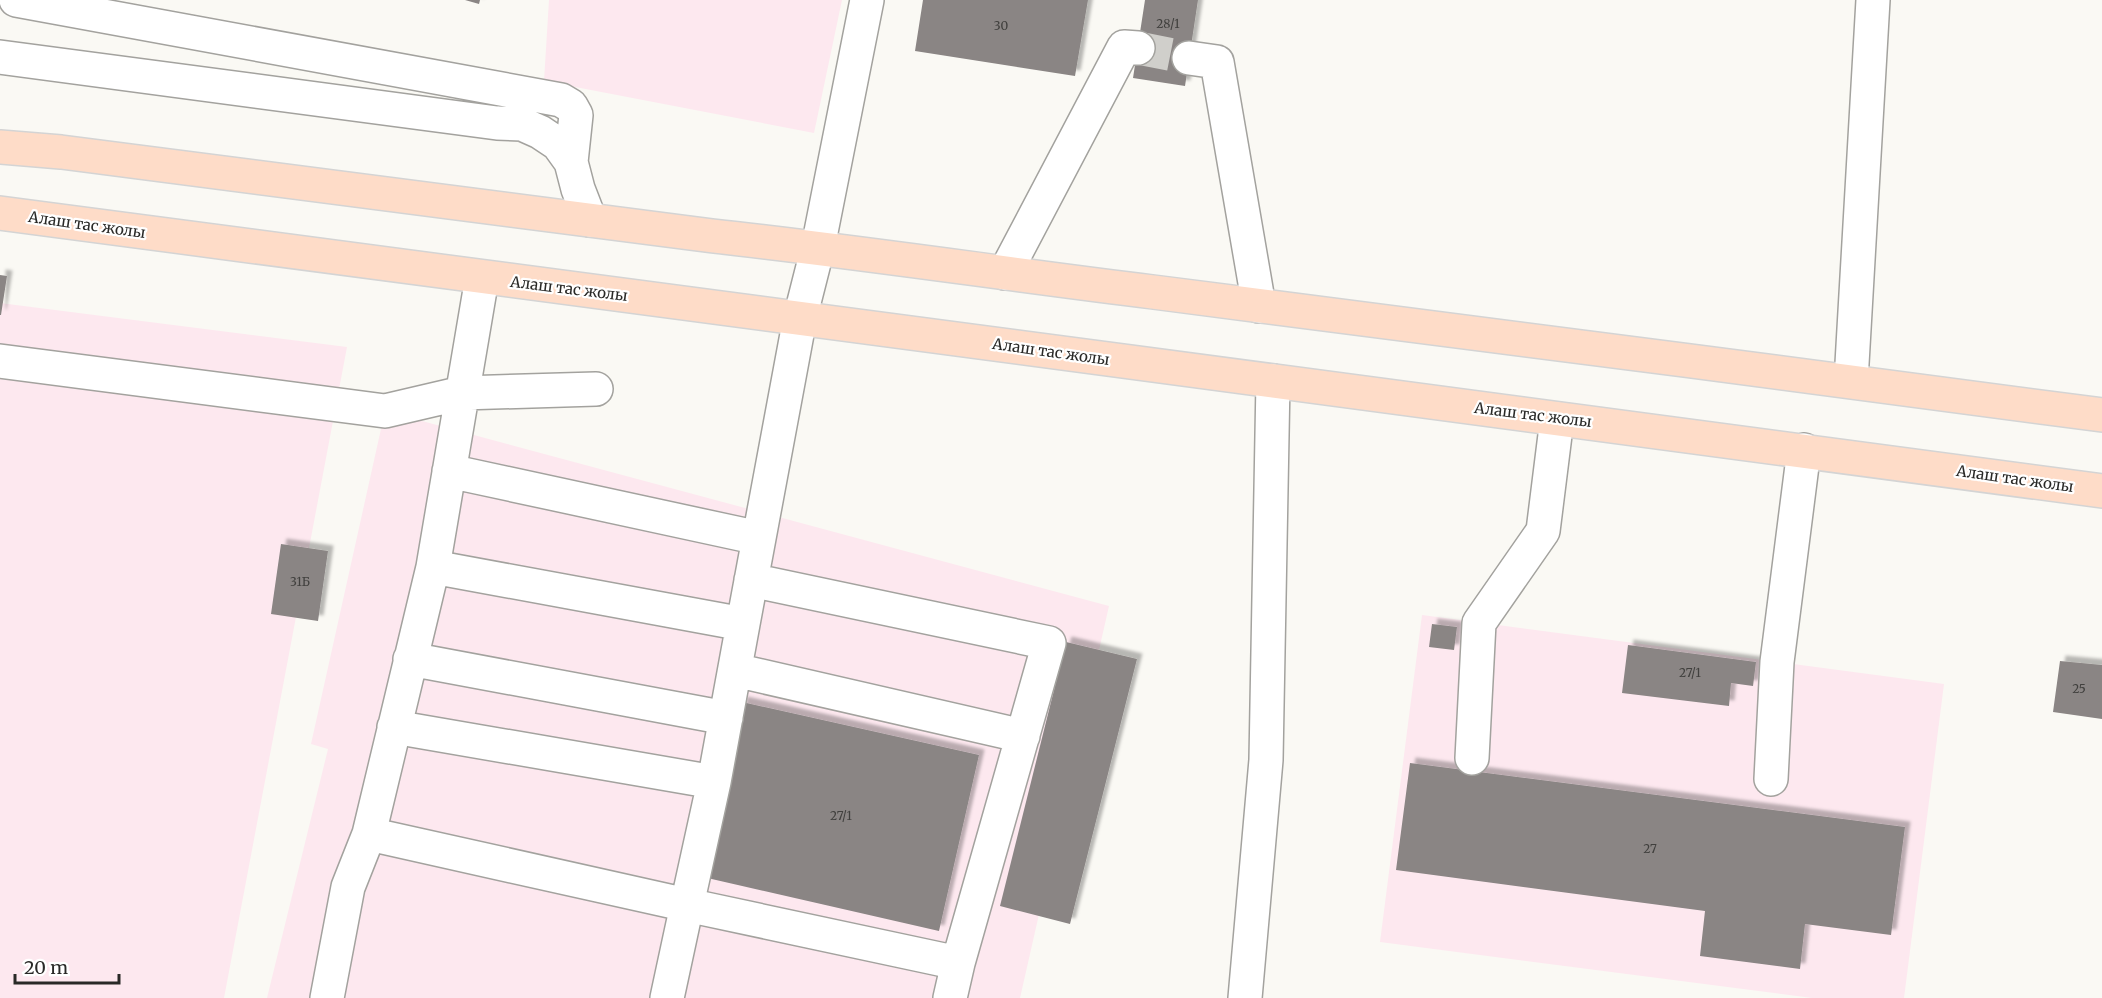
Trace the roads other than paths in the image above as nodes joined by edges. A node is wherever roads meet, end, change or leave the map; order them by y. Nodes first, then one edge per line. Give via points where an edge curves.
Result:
1 (16, 0) edge
2 (867, 0) edge
3 (1873, 0) edge
4 (1138, 48) tunnel mouth
5 (0, 57) edge
6 (1189, 58) tunnel mouth
7 (0, 147) edge
8 (571, 162) junction
9 (0, 213) edge
10 (590, 220) junction
11 (818, 247) junction
12 (1005, 273) junction
13 (482, 278) junction
14 (1259, 306) junction
15 (800, 318) junction
16 (0, 361) edge
17 (1273, 381) junction
18 (1851, 381) junction
19 (596, 389) dead end
20 (462, 393) junction
21 (2102, 415) edge
22 (1557, 419) junction
23 (1804, 450) junction
24 (449, 471) junction
25 (2102, 491) edge
26 (759, 538) junction
27 (433, 567) junction
28 (751, 580) junction
29 (743, 624) junction
30 (410, 659) junction
31 (735, 670) junction
32 (726, 718) junction
33 (394, 727) junction
34 (1023, 736) junction
35 (1472, 758) dead end
36 (1771, 779) dead end
37 (714, 782) junction
38 (369, 834) junction
39 (687, 905) junction
40 (958, 963) junction
41 (327, 998) edge
42 (667, 998) edge
43 (950, 998) edge
44 (1245, 998) edge

1 - 8 lane via 561,100 576,115
2 - 11 lane
3 - 18 lane
4 - 12 lane via 1124,47
5 - 8 lane via 522,124 558,144
6 - 14 lane via 1217,63
7 - 10 main road
8 - 10 lane
9 - 13 main road, Алаш тас жолы
10 - 11 main road
11 - 12 main road
11 - 15 lane
12 - 14 main road
13 - 15 main road, Алаш тас жолы
13 - 20 lane
14 - 18 main road
15 - 17 main road, Алаш тас жолы
15 - 26 lane
16 - 20 lane via 385,411
17 - 22 main road, Алаш тас жолы
17 - 44 lane via 1266,760
18 - 21 main road
19 - 20 lane
20 - 24 lane
22 - 23 main road, Алаш тас жолы
22 - 35 lane via 1543,531 1479,623
23 - 25 main road, Алаш тас жолы
23 - 36 lane via 1777,662
24 - 26 lane
24 - 27 lane
26 - 28 lane
27 - 29 lane
27 - 30 lane
28 - 29 lane
28 - 34 lane via 1049,643
29 - 31 lane
30 - 32 lane
30 - 33 lane
31 - 32 lane
31 - 34 lane
32 - 37 lane
33 - 37 lane
33 - 38 lane
34 - 40 lane
37 - 39 lane
38 - 39 lane
38 - 41 lane via 348,887
39 - 40 lane
39 - 42 lane
40 - 43 lane

